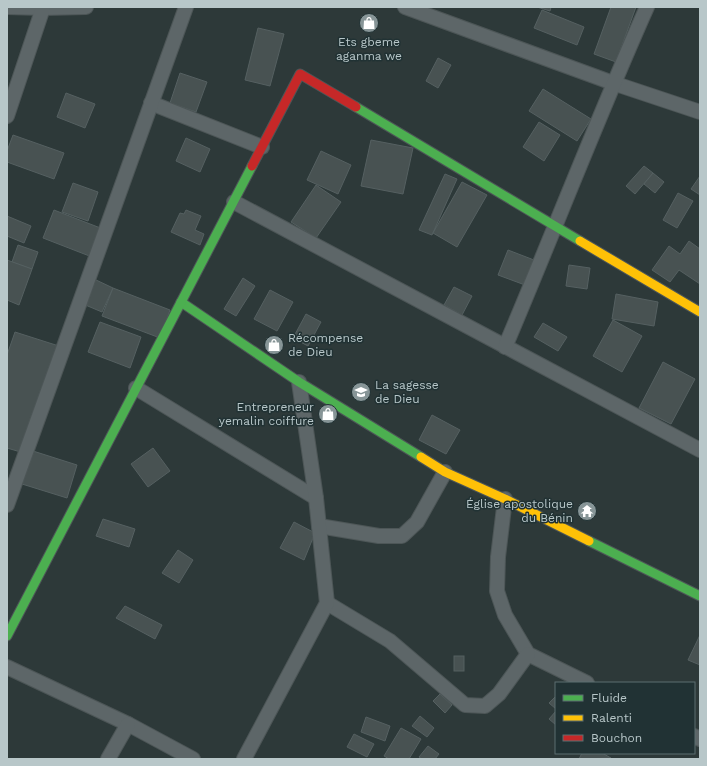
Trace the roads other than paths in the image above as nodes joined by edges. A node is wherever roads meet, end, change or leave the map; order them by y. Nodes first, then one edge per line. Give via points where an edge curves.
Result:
1 (7, 7) edge
2 (86, 7) edge
3 (186, 7) edge
4 (405, 7) edge
5 (647, 7) edge
6 (43, 8) junction
7 (613, 83) junction
8 (151, 103) junction
9 (700, 112) edge
10 (7, 116) edge
11 (262, 147) junction
12 (234, 202) junction
13 (555, 227) junction
14 (181, 302) junction
15 (700, 312) edge
16 (505, 347) junction
17 (299, 382) junction
18 (136, 388) junction
19 (700, 450) edge
20 (445, 472) junction
21 (316, 498) junction
22 (505, 499) junction
23 (7, 505) edge
24 (319, 526) junction
25 (700, 596) edge
26 (328, 603) junction
27 (12, 616) edge
28 (7, 636) edge
29 (528, 654) junction
30 (7, 667) edge
31 (585, 682) edge
32 (128, 724) junction
33 (108, 759) edge
34 (193, 759) edge
35 (244, 759) edge

1 - 6 street
2 - 6 street
3 - 8 street
4 - 7 street
5 - 7 street
6 - 10 street
7 - 9 street
7 - 13 street
8 - 11 street
8 - 23 street
11 - 12 street
11 - 13 street via 300,74
12 - 14 street
12 - 16 street
13 - 15 street
13 - 16 street
14 - 17 street
14 - 18 street
16 - 19 street
17 - 20 street
17 - 21 street
18 - 21 street
18 - 27 street
20 - 22 street
20 - 24 street via 417,522 402,536 378,536
21 - 24 street
22 - 25 street
22 - 29 street via 497,591 505,615
24 - 26 street
26 - 29 street via 390,641 465,705 485,706 499,694
26 - 35 street
27 - 28 street
29 - 31 street
30 - 32 street
32 - 33 street
32 - 34 street

